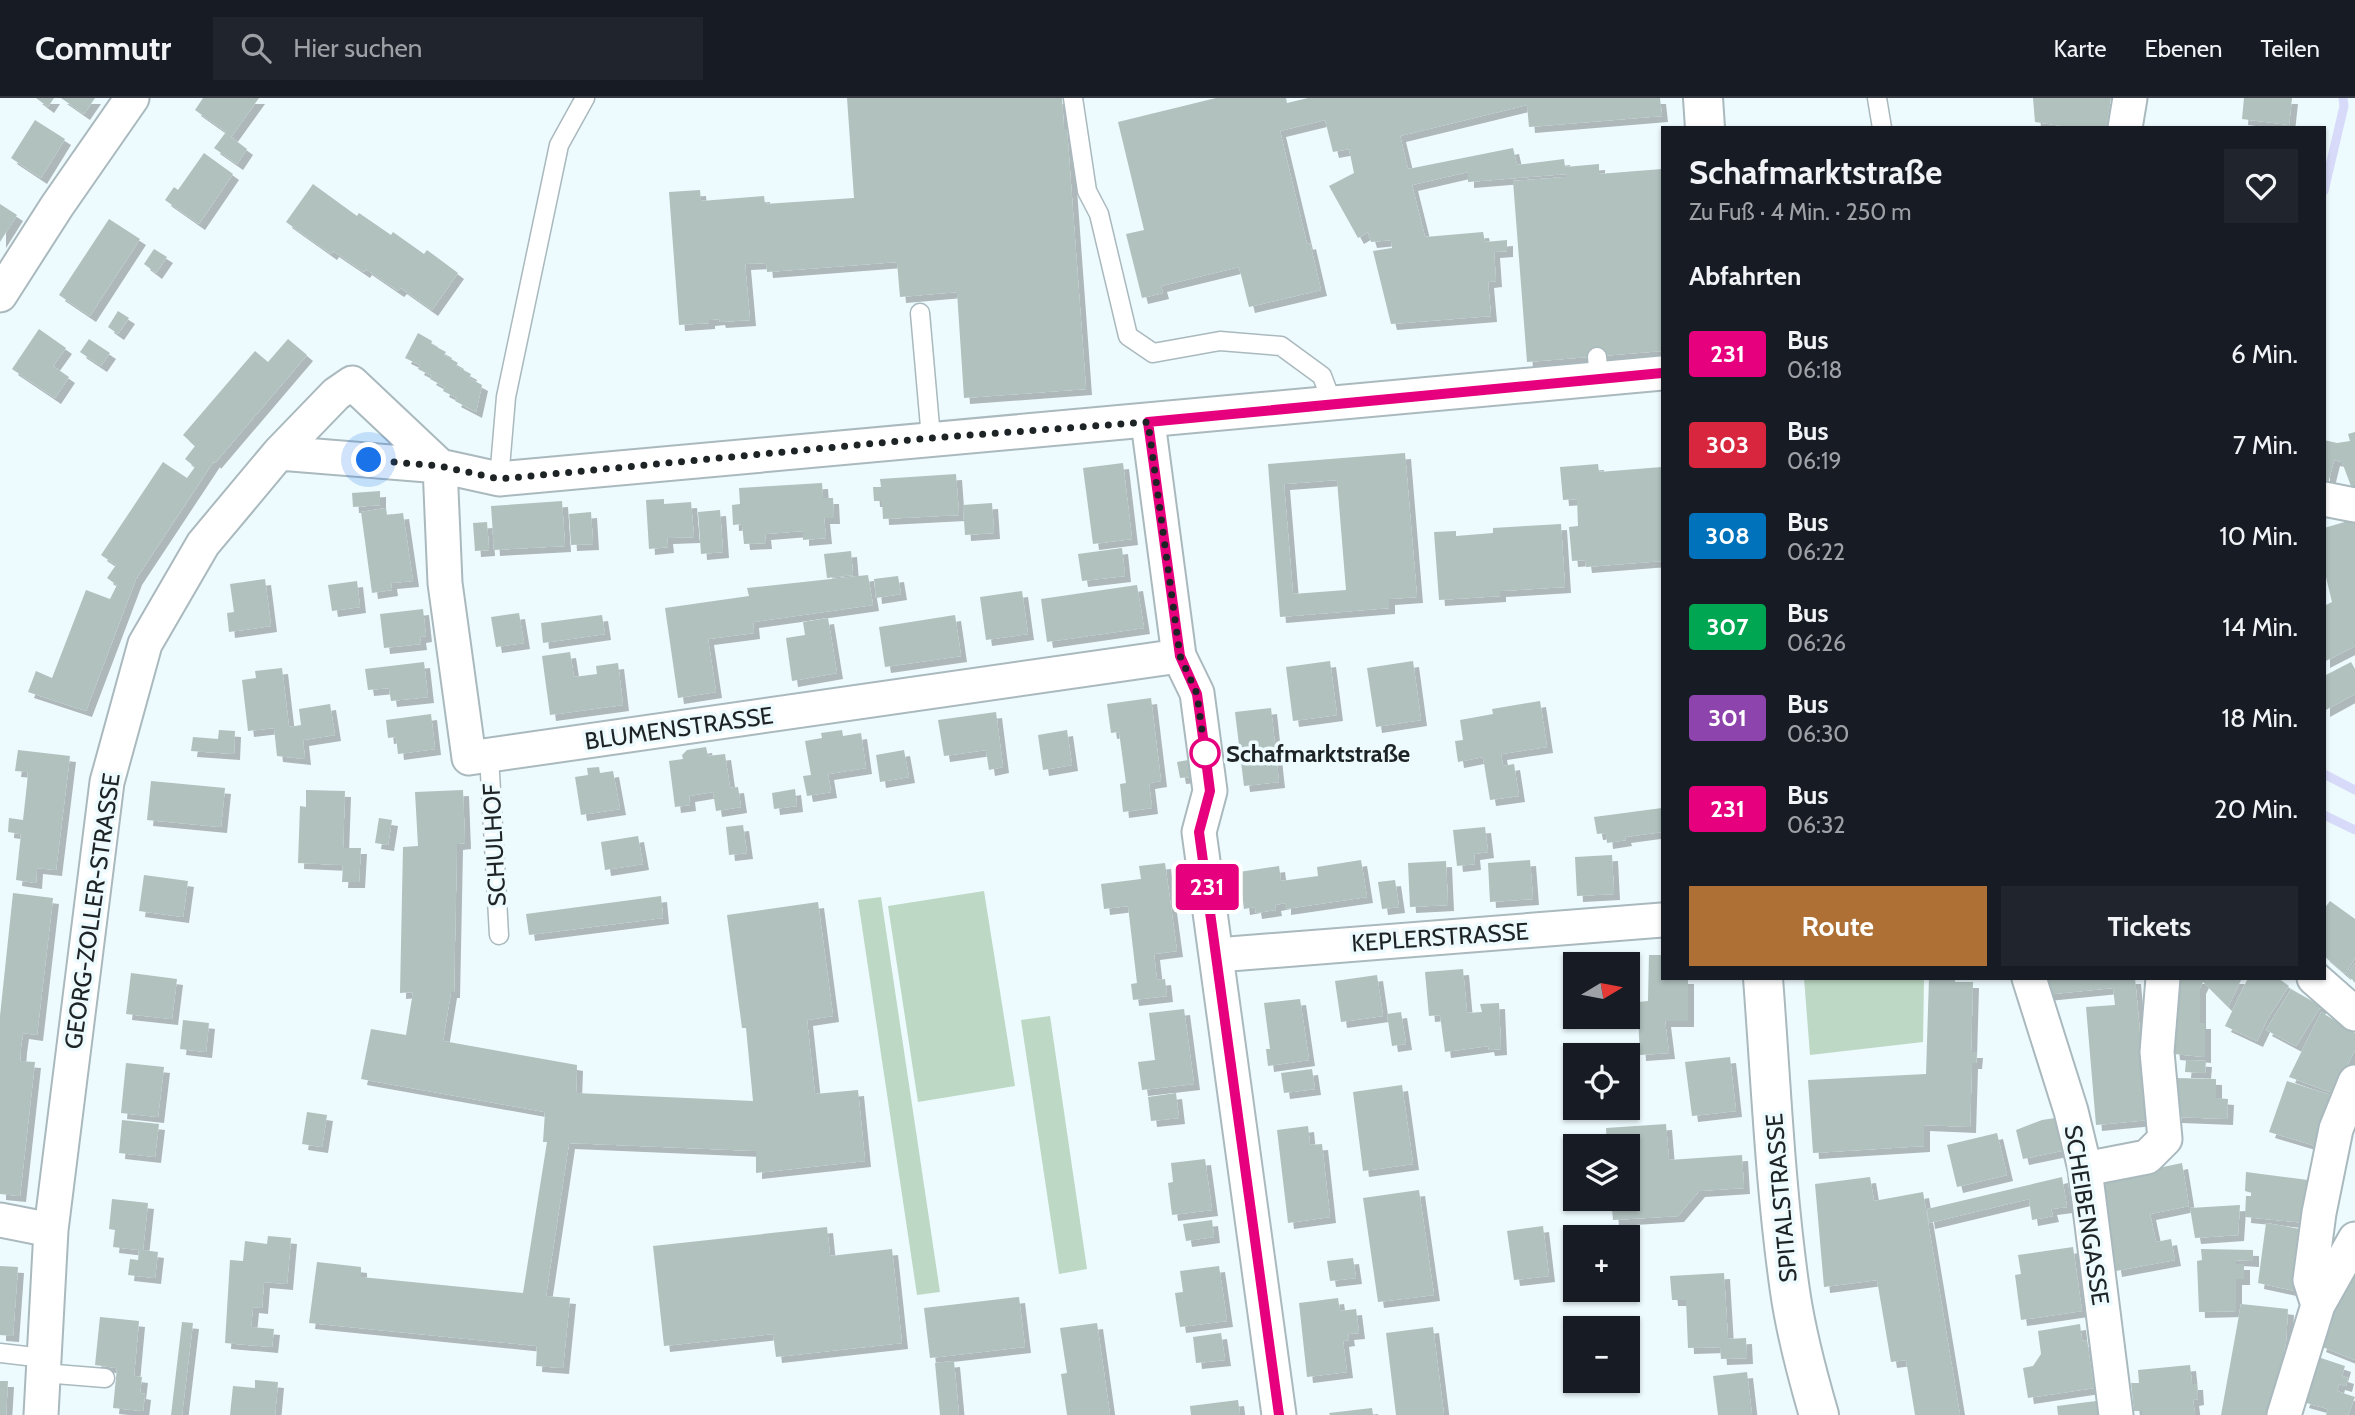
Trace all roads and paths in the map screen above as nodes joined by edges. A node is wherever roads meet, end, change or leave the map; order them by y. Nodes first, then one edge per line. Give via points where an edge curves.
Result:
1 (132, 98) edge
2 (585, 98) edge
3 (1073, 98) edge
4 (1703, 98) edge
5 (1877, 98) edge
6 (2130, 98) edge
7 (1705, 126) edge
8 (1882, 126) edge
9 (2125, 126) edge
10 (0, 295) edge
11 (920, 313) dead end
12 (1661, 373) edge
13 (1333, 405) junction
14 (1148, 422) junction
15 (931, 438) junction
16 (279, 453) junction
17 (440, 466) junction
18 (499, 479) junction
19 (2326, 499) edge
20 (2355, 505) edge
21 (1180, 656) junction
22 (489, 755) junction
23 (1661, 920) edge
24 (499, 934) dead end
25 (1217, 955) junction
26 (1763, 980) edge
27 (2030, 980) edge
28 (2164, 980) edge
29 (2316, 980) edge
30 (2355, 1014) edge
31 (2355, 1082) edge
32 (2085, 1169) junction
33 (0, 1220) edge
34 (51, 1230) junction
35 (2355, 1239) edge
36 (2318, 1306) junction
37 (0, 1353) edge
38 (44, 1366) junction
39 (105, 1378) dead end
40 (41, 1415) edge
41 (1279, 1415) edge
42 (1819, 1415) edge
43 (2116, 1415) edge
44 (2284, 1415) edge

1 - 10 street
2 - 18 lane via 559,145 506,397
3 - 13 lane via 1087,191 1099,214 1128,336 1153,353 1220,341 1281,346 1322,376
4 - 7 street
5 - 8 lane
6 - 9 street
11 - 15 lane
12 - 13 street via 1598,368
13 - 14 street
14 - 15 street
14 - 21 street
15 - 18 street
16 - 17 street
16 - 17 street, GEORG-ZOLLER-STRASSE via 352,383
16 - 34 street, GEORG-ZOLLER-STRASSE via 203,544 145,644 107,782
17 - 18 street
17 - 22 street via 445,583 469,758
19 - 20 street
21 - 22 street, BLUMENSTRASSE
21 - 25 street via 1197,694 1210,791 1199,832
22 - 24 lane, SCHULHOF
23 - 25 street, KEPLERSTRASSE
25 - 41 street
26 - 42 street, SPITALSTRASSE via 1790,1292
27 - 32 street, SCHEIBENGASSE
28 - 32 street via 2157,1052 2165,1139 2147,1157
29 - 30 street
31 - 36 street via 2336,1129 2319,1213 2310,1280
32 - 43 street, SCHEIBENGASSE
33 - 34 street
34 - 38 street, GEORG-ZOLLER-STRASSE
35 - 36 street
36 - 44 street
37 - 38 lane
38 - 39 lane
38 - 40 street, GEORG-ZOLLER-STRASSE

